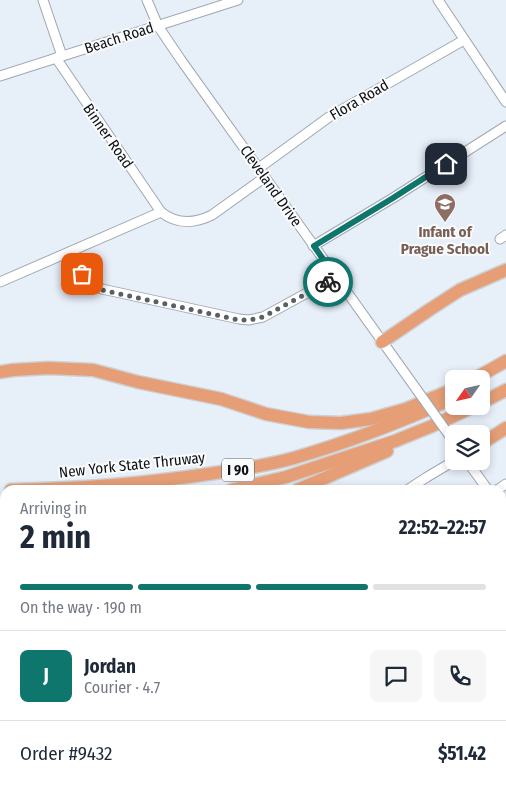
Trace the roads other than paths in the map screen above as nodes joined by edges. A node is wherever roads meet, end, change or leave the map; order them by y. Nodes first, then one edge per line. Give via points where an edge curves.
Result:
1 (43, 0) edge
2 (147, 0) edge
3 (238, 0) edge
4 (438, 0) edge
5 (158, 26) junction
6 (464, 40) junction
7 (59, 57) junction
8 (0, 76) edge
9 (506, 102) edge
10 (506, 126) edge
11 (259, 168) junction
12 (265, 177) junction
13 (161, 212) junction
14 (314, 246) junction
15 (69, 253) junction
16 (506, 270) edge
17 (336, 278) junction
18 (0, 282) edge
19 (382, 342) junction
20 (506, 362) edge
21 (490, 370) edge
22 (506, 371) edge
23 (0, 372) edge
24 (490, 379) edge
25 (506, 390) edge
26 (445, 393) edge
27 (490, 398) edge
28 (445, 402) edge
29 (456, 415) edge
30 (432, 426) junction
31 (506, 428) edge
32 (445, 429) edge
33 (490, 438) edge
34 (445, 466) edge
35 (474, 470) edge
36 (111, 485) edge
37 (252, 485) edge
38 (308, 485) edge
39 (415, 485) edge
40 (484, 485) edge

1 - 7 street, Binner Road
2 - 5 street, Cleveland Drive
3 - 5 street, Beach Road
4 - 6 street
5 - 7 street, Beach Road
5 - 11 street, Cleveland Drive
6 - 9 street
6 - 11 street, Flora Road via 329,117
7 - 8 street, Beach Road
7 - 13 street, Binner Road
10 - 14 street
11 - 12 street, Cleveland Drive
12 - 13 street via 203,219 194,222 173,220
12 - 14 street, Cleveland Drive
13 - 15 street
14 - 17 street, Cleveland Drive
15 - 17 street via 82,274 102,290 239,320 263,317
15 - 18 street
16 - 19 highway via 460,290
17 - 19 street, Cleveland Drive
19 - 32 street, Cleveland Drive, bridge
20 - 21 highway
22 - 24 highway
23 - 26 highway via 49,368 93,370 221,399 266,414 317,422 371,419
25 - 27 highway
28 - 36 highway, New York State Thruway / I 90 via 350,441 282,460 176,479
29 - 30 highway, I 90
30 - 37 highway, I 90 via 286,477
30 - 38 highway via 395,447
31 - 33 highway
34 - 39 street
35 - 40 street

